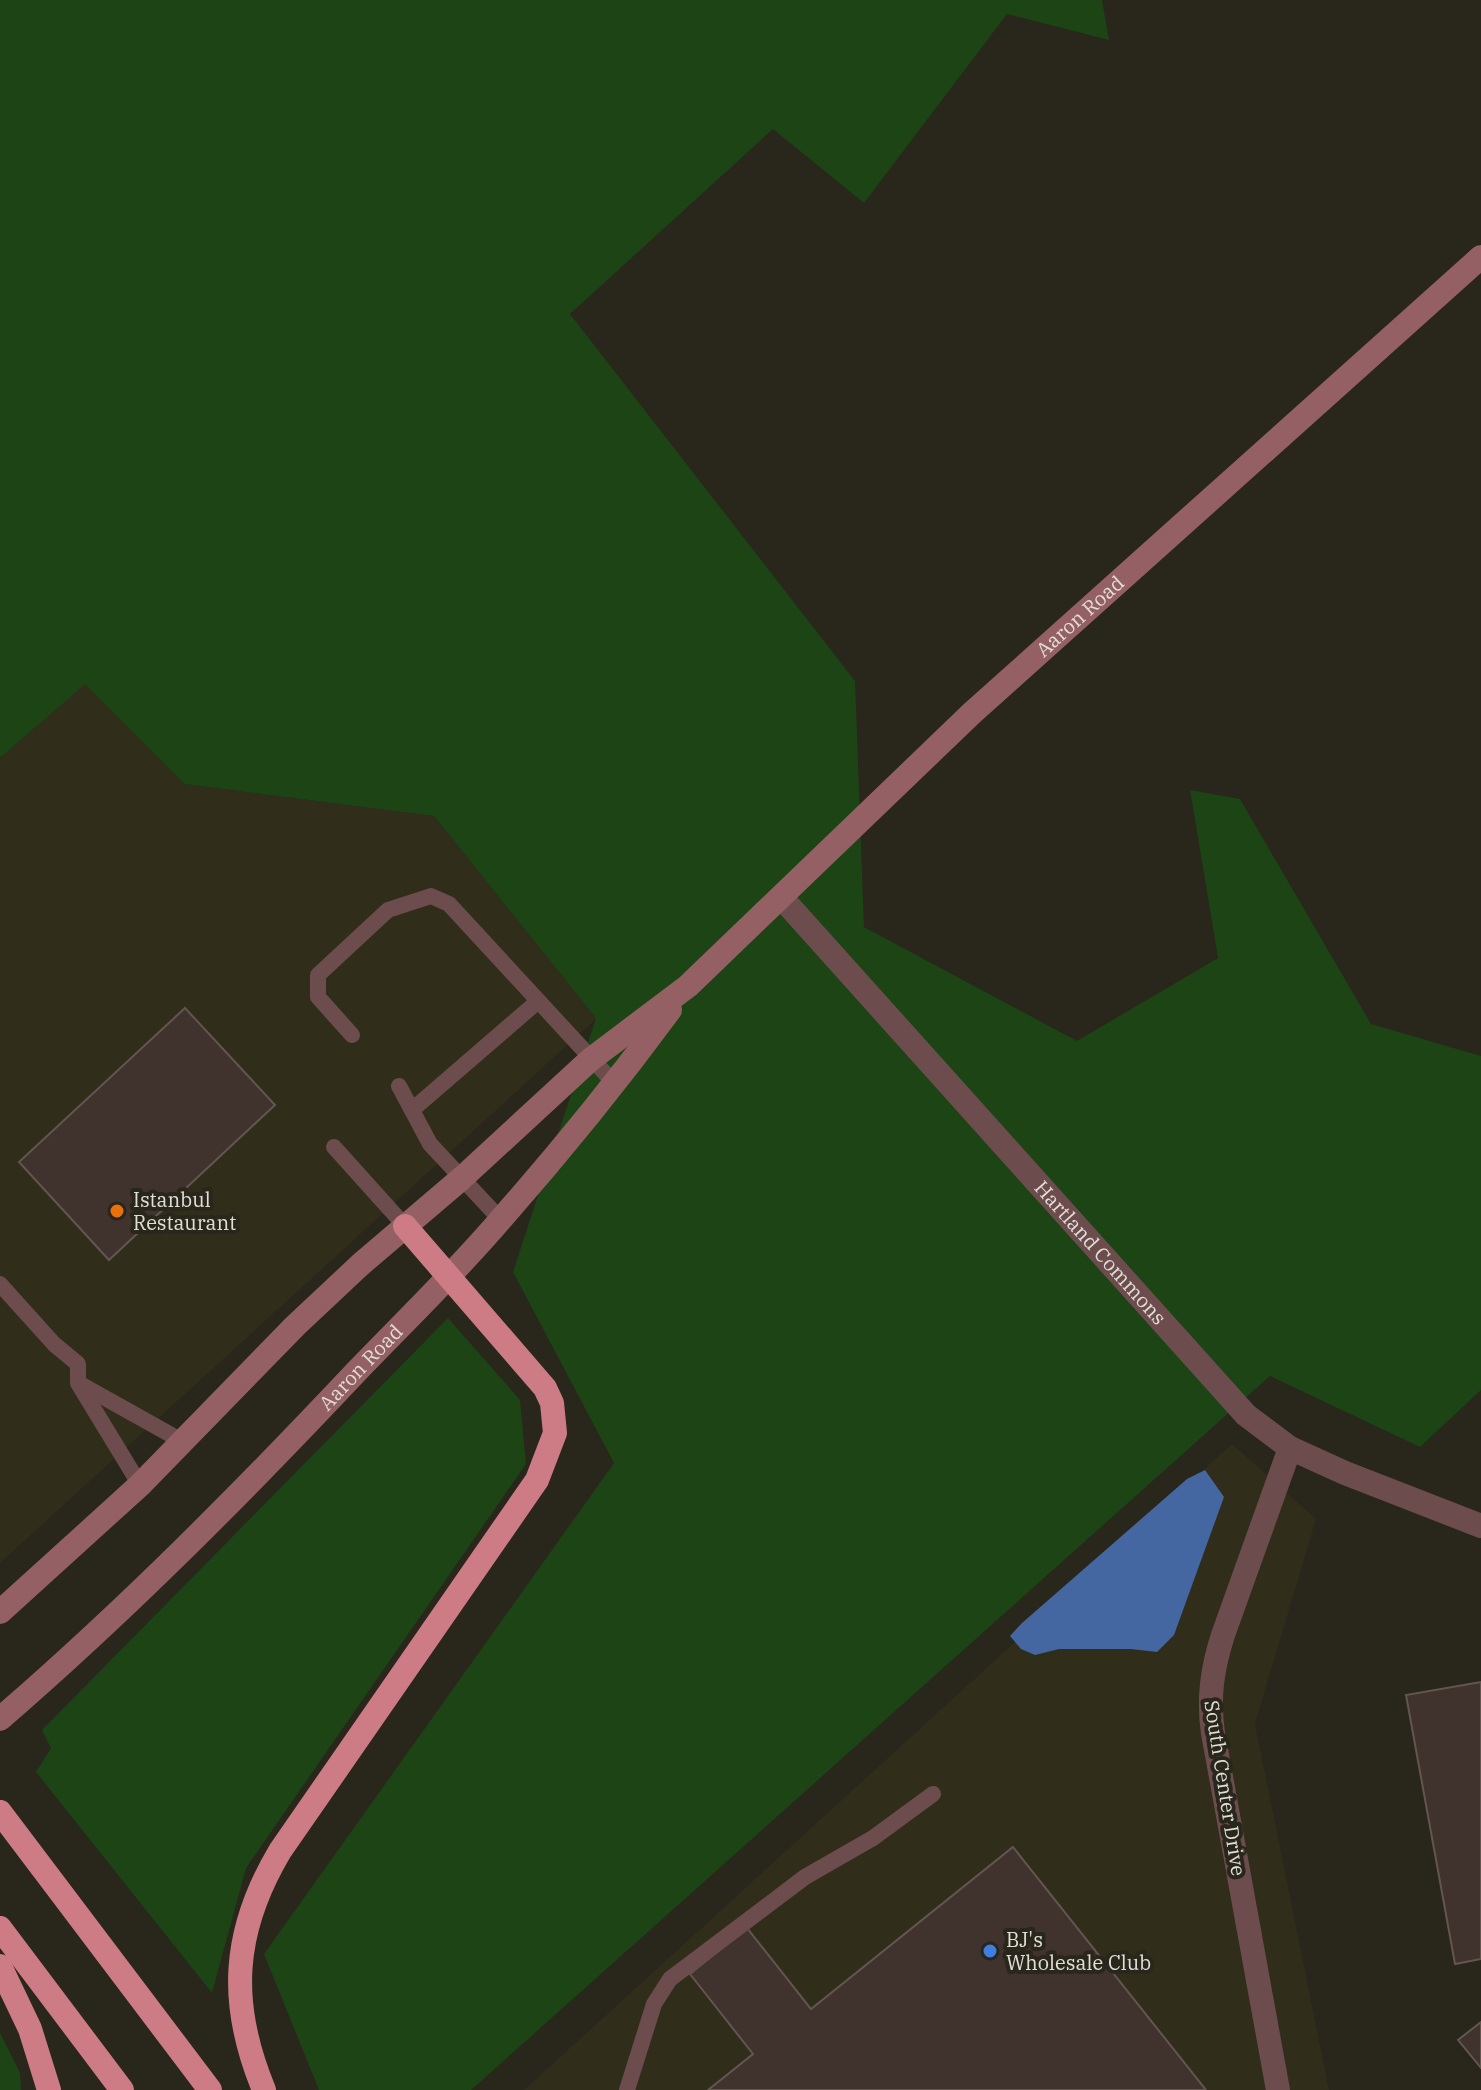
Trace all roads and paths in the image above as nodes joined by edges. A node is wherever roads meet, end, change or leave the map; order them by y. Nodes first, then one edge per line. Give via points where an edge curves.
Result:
1 (1481, 257) edge
2 (781, 897) junction
3 (688, 986) junction
4 (537, 1002) junction
5 (352, 1035) dead end
6 (590, 1060) junction
7 (615, 1084) junction
8 (399, 1086) dead end
9 (412, 1110) junction
10 (334, 1147) dead end
11 (462, 1178) junction
12 (501, 1220) junction
13 (405, 1226) junction
14 (449, 1275) junction
15 (0, 1284) edge
16 (78, 1383) junction
17 (182, 1441) junction
18 (1290, 1448) junction
19 (140, 1485) junction
20 (1481, 1526) edge
21 (0, 1612) edge
22 (0, 1719) edge
23 (933, 1794) dead end
24 (0, 1812) edge
25 (0, 1928) edge
26 (0, 1966) edge
27 (49, 2090) edge
28 (122, 2090) edge
29 (210, 2090) edge
30 (264, 2090) edge
31 (627, 2090) edge
32 (1278, 2090) edge

1 - 2 street, Aaron Road via 972,713
2 - 3 street, Aaron Road
2 - 18 street, Hartland Commons via 1246,1415
3 - 6 street, Aaron Road
3 - 7 street, Aaron Road
4 - 5 lane via 449,904 431,896 388,910 318,975 318,997
4 - 6 lane
4 - 9 lane
6 - 7 lane
6 - 11 street, Aaron Road
7 - 12 street, Aaron Road
8 - 9 lane
9 - 11 lane via 430,1144
10 - 13 lane
11 - 12 lane
11 - 13 street, Aaron Road
12 - 14 street, Aaron Road
13 - 14 highway
13 - 17 street, Aaron Road via 295,1326
14 - 22 street, Aaron Road via 179,1556
14 - 30 highway via 545,1388 555,1433 537,1480 259,1889 243,1940 239,1990 246,2040
15 - 16 lane via 78,1364
16 - 17 lane
16 - 19 lane
17 - 19 street, Aaron Road
18 - 20 street, Hartland Commons
18 - 32 street, South Center Drive via 1223,1635 1209,1697
19 - 21 street, Aaron Road
23 - 31 lane via 873,1838 805,1877 670,1979 654,2004
24 - 29 highway
25 - 28 highway
26 - 27 highway via 30,2029

